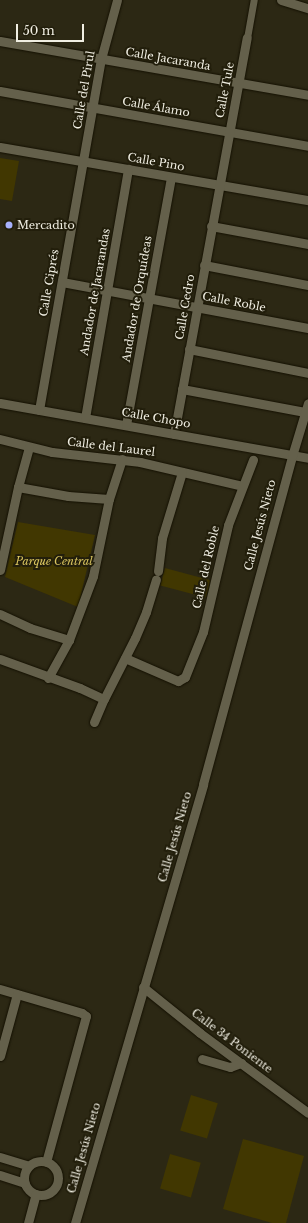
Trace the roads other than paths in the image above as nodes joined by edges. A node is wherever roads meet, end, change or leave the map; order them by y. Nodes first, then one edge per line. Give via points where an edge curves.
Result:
1 (117, 0) edge
2 (254, 0) edge
3 (281, 0) edge
4 (308, 8) edge
5 (247, 38) joint
6 (0, 41) edge
7 (101, 59) junction
8 (238, 83) junction
9 (0, 91) edge
10 (308, 95) edge
11 (92, 108) junction
12 (229, 132) junction
13 (0, 146) edge
14 (308, 146) edge
15 (83, 161) junction
16 (128, 169) junction
17 (171, 177) junction
18 (219, 185) junction
19 (308, 200) edge
20 (211, 226) junction
21 (308, 244) edge
22 (204, 265) junction
23 (62, 282) junction
24 (308, 285) edge
25 (107, 291) junction
26 (149, 298) junction
27 (197, 307) junction
28 (308, 328) edge
29 (189, 349) junction
30 (308, 373) edge
31 (182, 390) junction
32 (0, 403) edge
33 (307, 408) edge
34 (39, 410) junction
35 (85, 418) junction
36 (126, 425) junction
37 (174, 434) junction
38 (0, 439) edge
39 (29, 447) junction
40 (292, 456) junction
41 (308, 458) edge
42 (122, 459) junction
43 (253, 460) dead end
44 (182, 472) junction
45 (242, 486) junction
46 (18, 487) junction
47 (109, 499) junction
48 (0, 570) edge
49 (0, 614) edge
50 (69, 640) junction
51 (125, 658) junction
52 (0, 659) edge
53 (48, 678) junction
54 (104, 699) junction
55 (94, 722) dead end
56 (143, 987) junction
57 (0, 989) edge
58 (17, 994) junction
59 (0, 1056) edge
60 (202, 1059) dead end
61 (241, 1063) junction
62 (308, 1113) edge
63 (0, 1157) edge
64 (46, 1162) junction
65 (29, 1166) junction
66 (0, 1176) edge
67 (25, 1183) junction
68 (36, 1194) junction
69 (28, 1223) edge
70 (75, 1223) edge

1 - 7 street, Calle del Pirul
2 - 5 street, Calle Tule
3 - 4 street
5 - 8 street, Calle Tule
6 - 7 street, Calle Jacaranda
7 - 8 street, Calle Jacaranda
7 - 11 street, Calle del Pirul
8 - 10 street, Calle Jacaranda
8 - 12 street, Calle Tule
9 - 11 street, Calle Álamo
11 - 12 street, Calle Álamo
11 - 15 street, Calle del Pirul
12 - 14 street, Calle Álamo
12 - 18 street, Calle Tule
13 - 15 street, Calle Pino
15 - 16 street, Calle Pino
15 - 23 street, Calle Ciprés
16 - 17 street, Calle Pino
16 - 25 street, Andador de Jacarandas
17 - 18 street, Calle Pino
17 - 26 street, Andador de Orquídeas
18 - 19 street, Calle Pino
18 - 20 street, Calle Cedro
20 - 21 street
20 - 22 street, Calle Cedro
22 - 24 street
22 - 27 street, Calle Cedro
23 - 25 street, Calle Roble
23 - 34 street, Calle Ciprés
25 - 26 street, Calle Roble
25 - 35 street, Andador de Jacarandas
26 - 27 street, Calle Roble
26 - 36 street, Andador de Orquídeas
27 - 28 street, Calle Roble
27 - 29 street, Calle Cedro
29 - 30 street
29 - 31 street, Calle Cedro
31 - 33 street
31 - 37 street, Calle Cedro
32 - 34 street, Calle Chopo
33 - 40 street, Calle Jesús Nieto
34 - 35 street, Calle Chopo
35 - 36 street, Calle Chopo
36 - 37 street, Calle Chopo
37 - 40 street, Calle Chopo
38 - 39 street, Calle del Laurel
39 - 42 street, Calle del Laurel via 77,456
39 - 46 street
40 - 41 street, Calle Chopo
40 - 56 street, Calle Jesús Nieto via 203,784
42 - 44 street, Calle del Laurel
42 - 47 street
43 - 45 street, Calle del Roble
44 - 45 street, Calle del Laurel
44 - 51 street via 162,538 157,575 146,612
45 - 51 street, Calle del Roble via 228,525 203,632 186,677 178,681
46 - 47 street via 68,496
46 - 48 street
47 - 50 street via 94,576
49 - 50 street via 30,628
50 - 53 street
51 - 54 street
52 - 53 street
53 - 54 street
54 - 55 street
56 - 61 street, Calle 34 Poniente
56 - 70 street, Calle Jesús Nieto
57 - 58 street
58 - 59 street
58 - 64 street via 86,1016
60 - 61 street via 230,1067
61 - 62 street, Calle 34 Poniente
63 - 65 street
64 - 65 street via 38,1161
64 - 68 street via 56,1170 58,1181 47,1193
65 - 67 street via 25,1174
66 - 67 street
67 - 68 street via 29,1190
68 - 69 street

